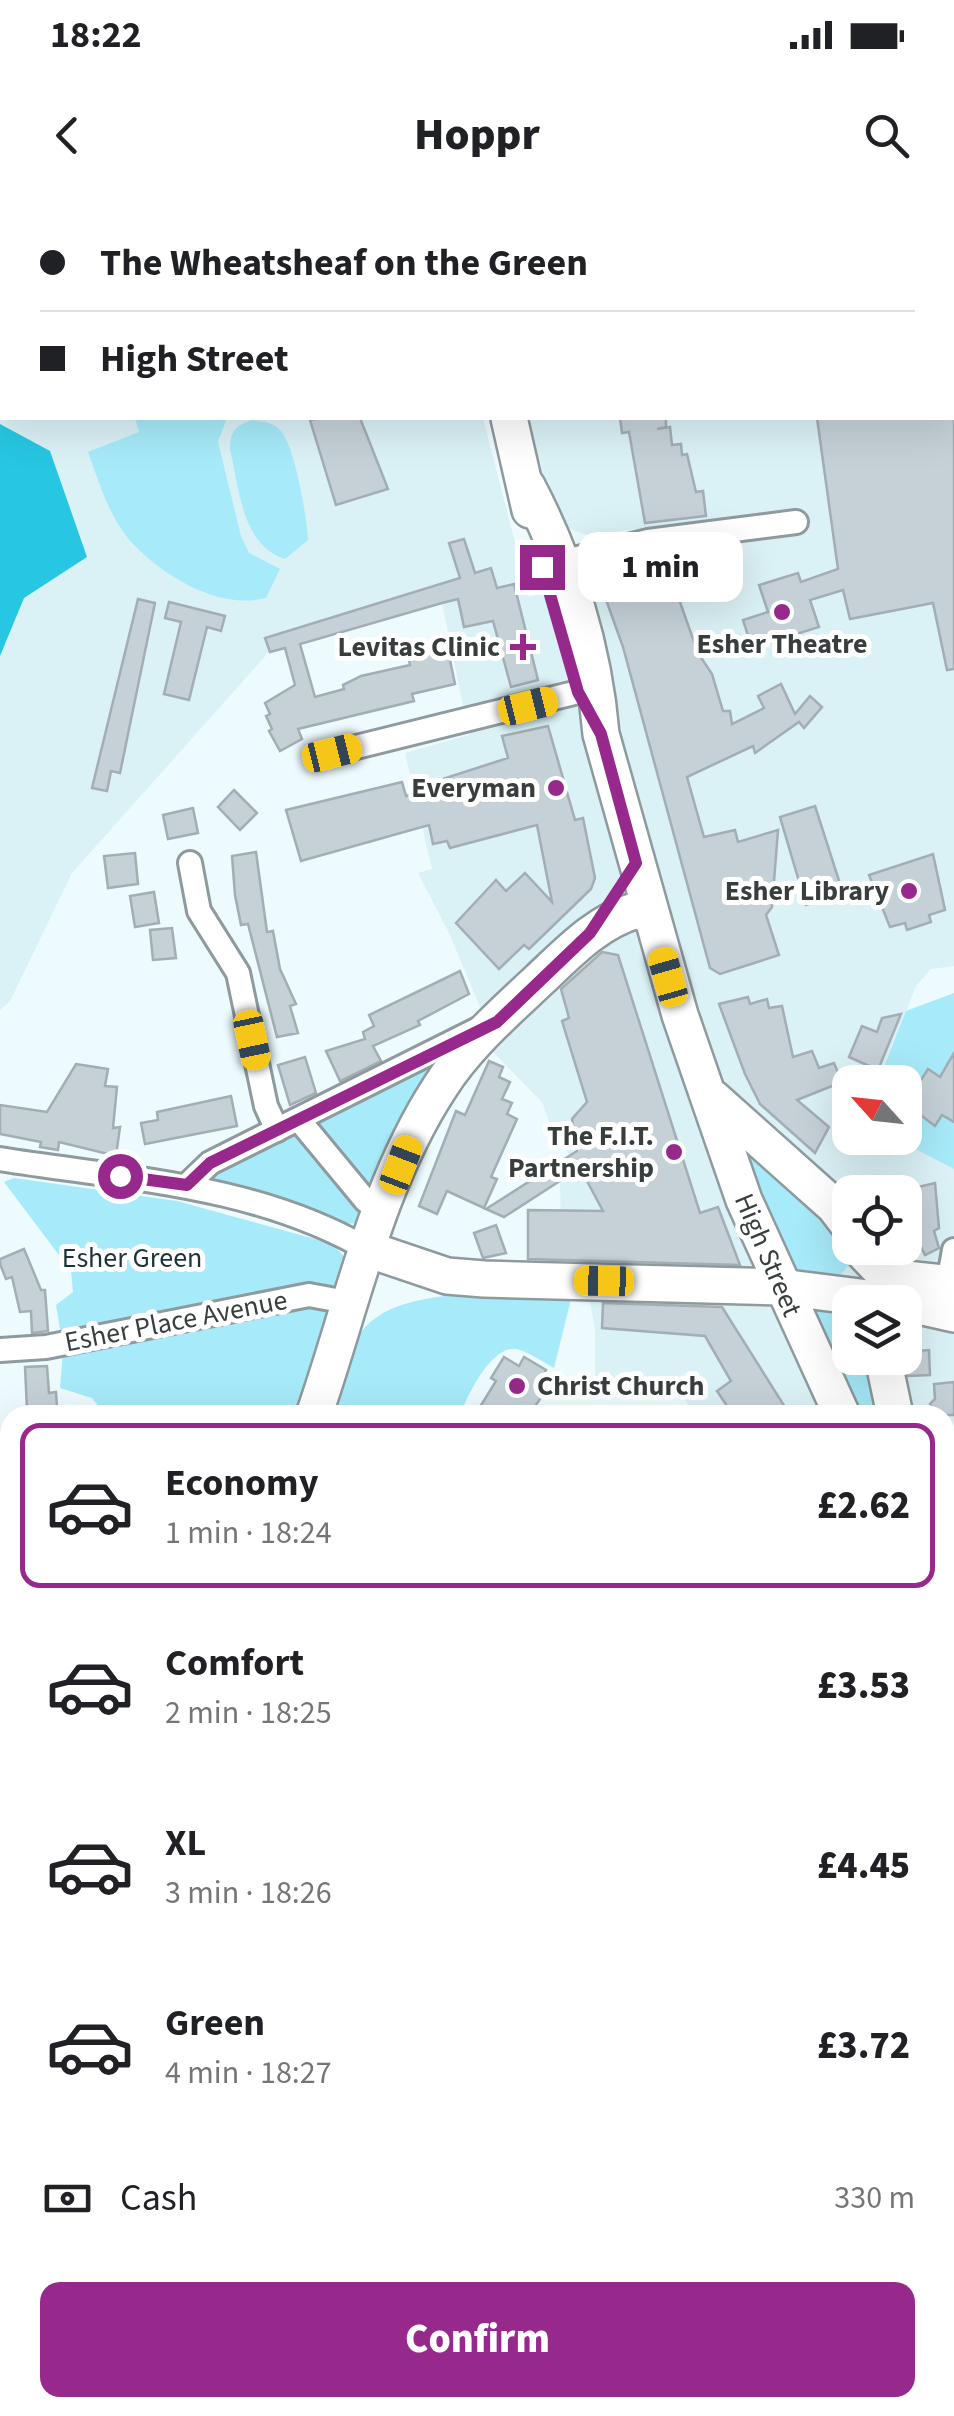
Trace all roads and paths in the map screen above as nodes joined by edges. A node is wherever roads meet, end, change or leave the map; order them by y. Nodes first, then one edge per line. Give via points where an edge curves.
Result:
1 (510, 420) edge
2 (796, 522) dead end
3 (552, 564) junction
4 (578, 692) junction
5 (601, 734) junction
6 (332, 753) dead end
7 (190, 862) dead end
8 (636, 863) junction
9 (652, 916) junction
10 (590, 933) junction
11 (497, 1022) junction
12 (705, 1090) junction
13 (299, 1120) junction
14 (277, 1130) junction
15 (0, 1158) edge
16 (187, 1185) junction
17 (832, 1204) edge
18 (383, 1211) junction
19 (366, 1250) junction
20 (877, 1265) edge
21 (425, 1269) junction
22 (780, 1287) junction
23 (951, 1288) edge
24 (832, 1294) edge
25 (922, 1294) edge
26 (352, 1303) junction
27 (0, 1350) edge
28 (887, 1375) edge
29 (317, 1405) edge
30 (837, 1405) edge
31 (893, 1405) edge

1 - 3 main road
2 - 3 street via 648,542
3 - 4 main road, High Street
3 - 5 main road, High Street via 588,652
4 - 5 main road, High Street
4 - 6 street
5 - 8 main road, High Street
7 - 14 street via 199,910 238,972
8 - 9 main road, High Street
8 - 10 main road
9 - 10 main road via 636,910
9 - 12 main road, High Street
10 - 11 main road
11 - 13 street
11 - 18 main road via 441,1085
12 - 17 main road, High Street
12 - 22 main road, High Street
13 - 14 street
13 - 18 street via 366,1202
14 - 16 street via 210,1163
15 - 16 street
16 - 19 street via 259,1203
18 - 19 main road
18 - 21 main road via 402,1246
19 - 21 main road
19 - 26 main road
20 - 23 main road, High Street via 887,1277
21 - 22 main road via 496,1280
21 - 26 main road via 382,1280
22 - 24 main road
22 - 30 main road, High Street
23 - 25 main road
26 - 27 street, Esher Place Avenue via 309,1295 46,1347
26 - 29 main road
28 - 31 main road

